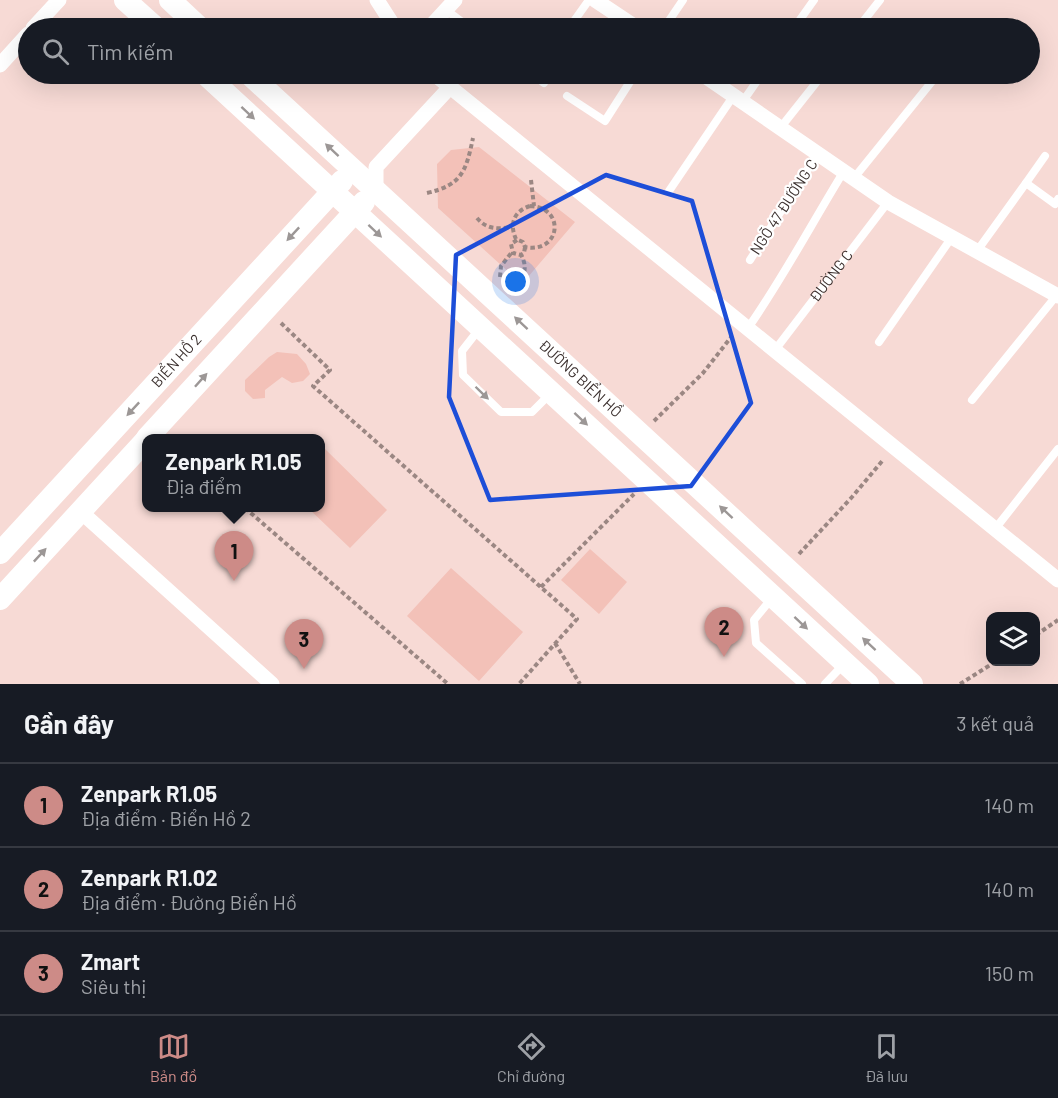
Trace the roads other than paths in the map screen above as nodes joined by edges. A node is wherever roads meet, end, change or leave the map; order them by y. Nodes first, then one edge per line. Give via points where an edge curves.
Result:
1 (59, 0) edge
2 (125, 0) edge
3 (170, 0) edge
4 (377, 0) edge
5 (588, 0) edge
6 (683, 0) edge
7 (814, 0) edge
8 (880, 0) edge
9 (604, 2) edge
10 (450, 5) edge
11 (42, 18) edge
12 (145, 18) edge
13 (189, 18) edge
14 (388, 18) edge
15 (438, 18) edge
16 (461, 18) edge
17 (576, 18) edge
18 (624, 18) edge
19 (671, 18) edge
20 (801, 18) edge
21 (866, 18) edge
22 (18, 45) edge
23 (0, 65) edge
24 (216, 84) edge
25 (260, 84) edge
26 (448, 84) edge
27 (629, 84) edge
28 (717, 84) edge
29 (752, 84) edge
30 (815, 84) edge
31 (929, 84) edge
32 (451, 86) junction
33 (567, 96) dead end
34 (739, 98) junction
35 (781, 127) junction
36 (818, 153) junction
37 (1045, 156) dead end
38 (353, 169) junction
39 (849, 175) junction
40 (376, 178) junction
41 (1026, 183) junction
42 (332, 191) junction
43 (669, 192) dead end
44 (1058, 199) edge
45 (888, 202) junction
46 (355, 212) junction
47 (952, 237) junction
48 (977, 251) junction
49 (750, 260) dead end
50 (1058, 295) edge
51 (481, 327) junction
52 (748, 328) junction
53 (879, 342) dead end
54 (775, 350) junction
55 (551, 392) junction
56 (972, 400) dead end
57 (152, 434) edge
58 (142, 444) edge
59 (1058, 449) edge
60 (80, 511) junction
61 (995, 529) junction
62 (0, 553) edge
63 (1058, 580) edge
64 (773, 597) junction
65 (0, 598) edge
66 (845, 663) junction
67 (272, 684) edge
68 (802, 684) edge
69 (825, 684) edge
70 (868, 684) edge
71 (912, 684) edge

1 - 11 street
2 - 12 street
3 - 13 street
4 - 14 street
5 - 17 lane
6 - 19 lane
7 - 20 lane
8 - 21 lane
9 - 18 street
10 - 15 street
10 - 16 lane
22 - 23 street
24 -> 42 street, ĐƯỜNG BIỂN HỒ
38 -> 25 street, ĐƯỜNG BIỂN HỒ
26 - 32 street
27 - 33 lane via 605,121
28 - 34 street
29 - 34 lane
30 - 35 lane
31 - 39 lane
32 - 40 street
32 - 52 street
34 - 35 street
34 - 43 lane
35 - 36 street
36 - 39 street
36 - 49 lane, NGÕ 47 ĐƯỜNG C
37 - 41 lane
38 - 40 street, ĐƯỜNG BIỂN HỒ
38 - 42 street, BIỂN HỒ 2
39 - 45 street
39 - 52 lane
40 - 46 street, BIỂN HỒ 2
71 -> 40 street, ĐƯỜNG BIỂN HỒ
41 - 44 lane via 1055,204
41 - 48 lane
42 - 46 street, ĐƯỜNG BIỂN HỒ
42 -> 62 street, BIỂN HỒ 2
45 - 47 street
45 - 54 lane, ĐƯỜNG C
46 -> 51 street, ĐƯỜNG BIỂN HỒ
57 -> 46 street, BIỂN HỒ 2
47 - 48 street
47 - 53 lane
48 - 50 street
50 - 56 lane
51 - 55 street, ĐƯỜNG BIỂN HỒ
51 -> 55 lane via 462,351 463,375 501,412 532,412
52 - 54 street
54 - 61 street
55 -> 64 street, ĐƯỜNG BIỂN HỒ
58 - 60 street, BIỂN HỒ 2
59 - 61 lane
65 -> 60 street, BIỂN HỒ 2
60 - 67 street
61 - 63 street
64 -> 66 street, ĐƯỜNG BIỂN HỒ
64 - 68 lane via 754,621 756,643
66 - 69 lane
66 - 70 street, ĐƯỜNG BIỂN HỒ

